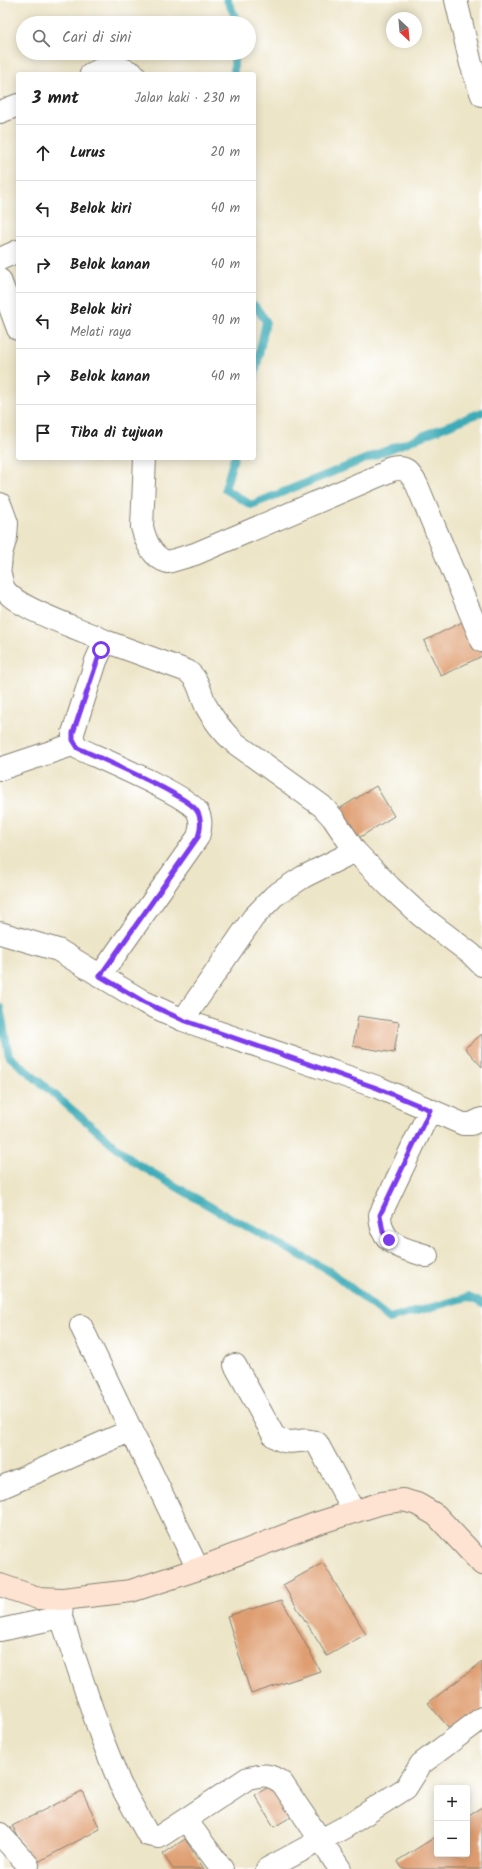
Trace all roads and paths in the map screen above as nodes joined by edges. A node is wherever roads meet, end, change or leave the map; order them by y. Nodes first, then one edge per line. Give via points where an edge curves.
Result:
1 (456, 0) edge
2 (95, 72) edge
3 (130, 72) edge
4 (482, 95) edge
5 (16, 106) edge
6 (0, 112) edge
7 (16, 252) edge
8 (0, 259) edge
9 (0, 280) edge
10 (16, 324) edge
11 (144, 460) edge
12 (0, 504) edge
13 (0, 567) edge
14 (0, 574) edge
15 (482, 640) edge
16 (105, 641) junction
17 (75, 744) junction
18 (0, 769) edge
19 (348, 854) junction
20 (0, 933) edge
21 (482, 965) edge
22 (100, 976) junction
23 (183, 1020) junction
24 (430, 1110) junction
25 (482, 1119) edge
26 (427, 1256) dead end
27 (81, 1326) dead end
28 (235, 1365) dead end
29 (132, 1430) junction
30 (0, 1488) edge
31 (354, 1512) junction
32 (482, 1564) edge
33 (198, 1569) junction
34 (0, 1585) edge
35 (62, 1608) junction
36 (0, 1630) edge
37 (482, 1718) edge
38 (186, 1820) junction
39 (0, 1834) edge
40 (319, 1840) junction
41 (28, 1865) dead end
42 (222, 1869) edge
43 (267, 1869) edge
44 (340, 1869) edge

1 - 4 street via 470,64
2 - 3 street via 107,66 119,66
5 - 6 street
7 - 8 street
9 - 10 street
11 - 15 street via 142,527 145,538 156,556 168,562 195,554 392,470 406,470 417,484
12 - 13 street via 7,523
14 - 16 street via 5,589 25,605
16 - 17 street via 73,733
16 - 19 street via 193,675 215,722 224,733 322,806 333,818
17 - 18 street
17 - 22 street via 78,748 180,797 196,810 200,817 198,837
19 - 21 street
19 - 23 street via 303,876 274,896 253,918
20 - 22 street via 58,950
22 - 23 street via 144,1002
23 - 24 street via 377,1088
24 - 25 street via 463,1124 471,1124
24 - 26 street via 380,1215 383,1232 397,1247
27 - 29 street
28 - 31 street via 274,1436 285,1442 309,1440 317,1443
29 - 30 street
29 - 33 street
31 - 32 street via 391,1501 403,1500 417,1504 436,1515
31 - 33 street via 315,1524
33 - 35 street via 131,1591
34 - 35 street
35 - 36 street
35 - 38 street via 101,1736 120,1784 148,1835 159,1837
37 - 40 street via 421,1764 406,1788 345,1827
38 - 40 street via 248,1778 262,1775 274,1777 282,1783
38 - 42 street
39 - 41 street
40 - 43 street
40 - 44 street

